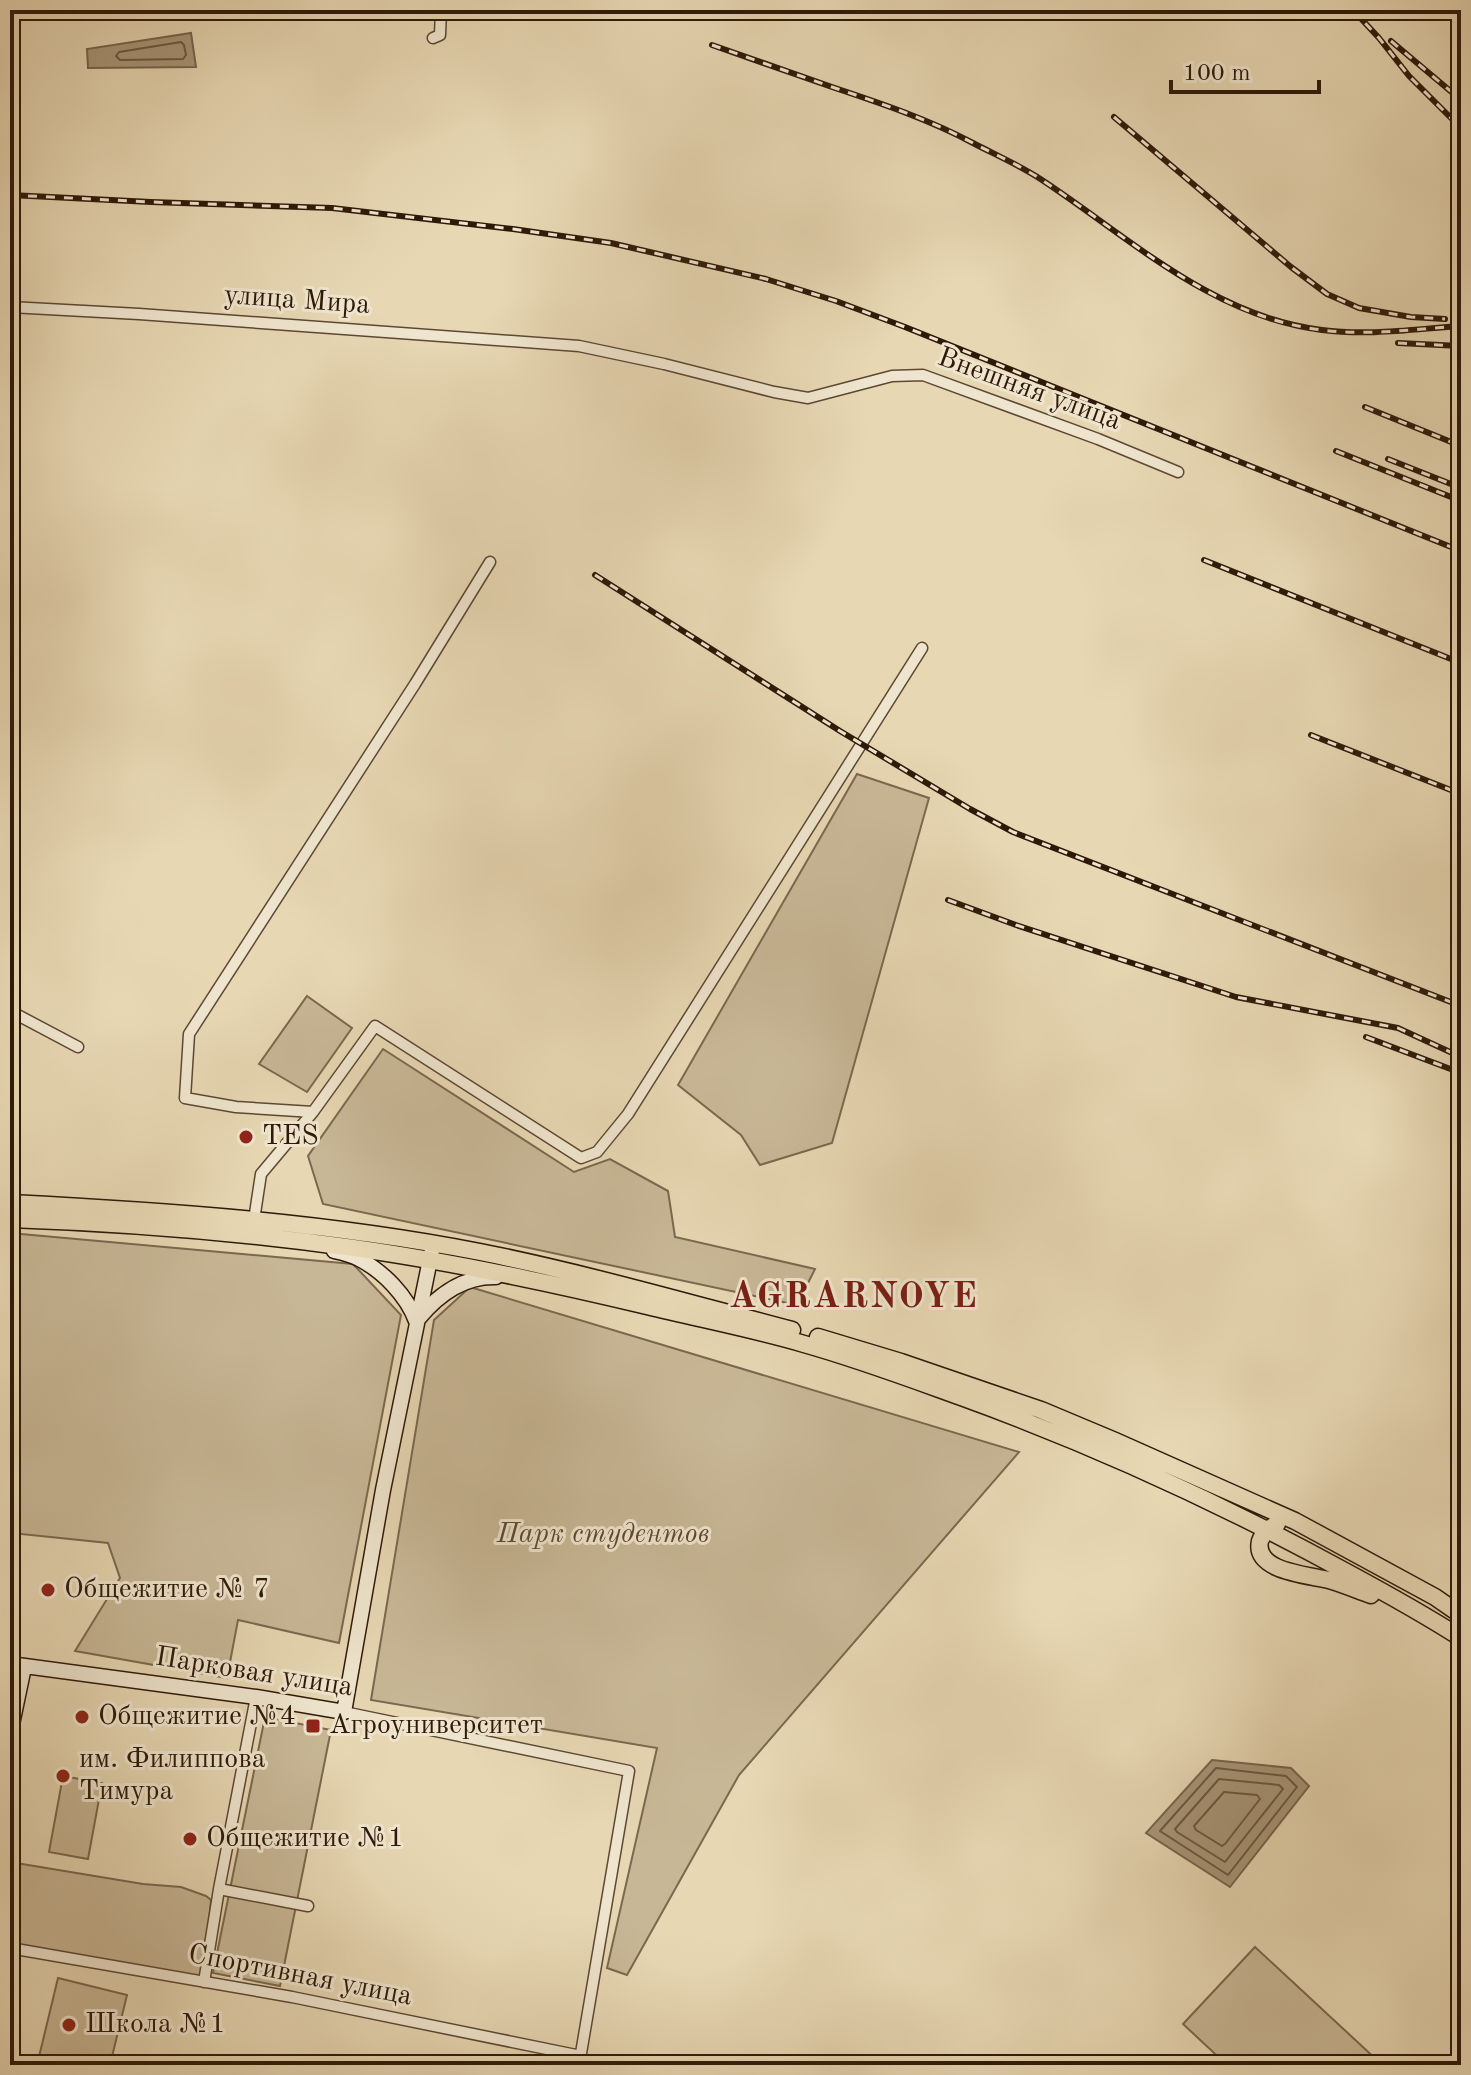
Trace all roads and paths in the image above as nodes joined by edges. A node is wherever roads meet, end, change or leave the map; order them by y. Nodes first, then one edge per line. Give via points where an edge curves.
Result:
1 (441, 10) edge
2 (433, 38) dead end
3 (10, 307) edge
4 (579, 346) joint
5 (1178, 472) dead end
6 (490, 562) dead end
7 (922, 648) dead end
8 (10, 1011) edge
9 (78, 1047) dead end
10 (313, 1112) junction
11 (10, 1203) edge
12 (10, 1219) edge
13 (254, 1220) junction
14 (310, 1243) junction
15 (431, 1252) junction
16 (516, 1277) junction
17 (416, 1321) junction
18 (1295, 1521) junction
19 (1268, 1529) junction
20 (1425, 1615) junction
21 (1461, 1615) edge
22 (1461, 1638) edge
23 (17, 1665) edge
24 (256, 1697) junction
25 (344, 1712) junction
26 (10, 1734) edge
27 (219, 1889) junction
28 (308, 1906) dead end
29 (10, 1948) edge
30 (204, 1982) junction
31 (580, 2060) edge

1 - 2 street via 440,35
3 - 4 street, улица Мира
4 - 5 street, Внешняя улица via 808,398 892,376 923,375
6 - 10 street via 189,1034 185,1098
7 - 10 street via 628,1114 597,1152 581,1158 375,1026
8 - 9 street
10 - 13 street via 261,1174
11 - 13 main road
12 - 14 main road
13 - 15 main road
14 - 15 main road
14 - 17 street via 367,1264 407,1302
15 - 16 main road
15 - 17 street
15 - 18 main road via 584,1275 901,1362 1041,1410
16 - 17 street via 467,1281 433,1301
16 - 19 main road via 804,1344 898,1374 1049,1430
17 - 25 street
18 - 19 main road
18 - 21 main road
19 - 20 main road
19 - 20 main road via 1260,1551 1269,1563
20 - 22 main road
23 - 24 street, Парковая улица
23 - 26 street
24 - 25 street, Парковая улица
24 - 27 street
25 - 31 street, Парковая улица via 629,1771
27 - 28 street
27 - 30 street
29 - 30 street, Спортивная улица
30 - 31 street, Спортивная улица

